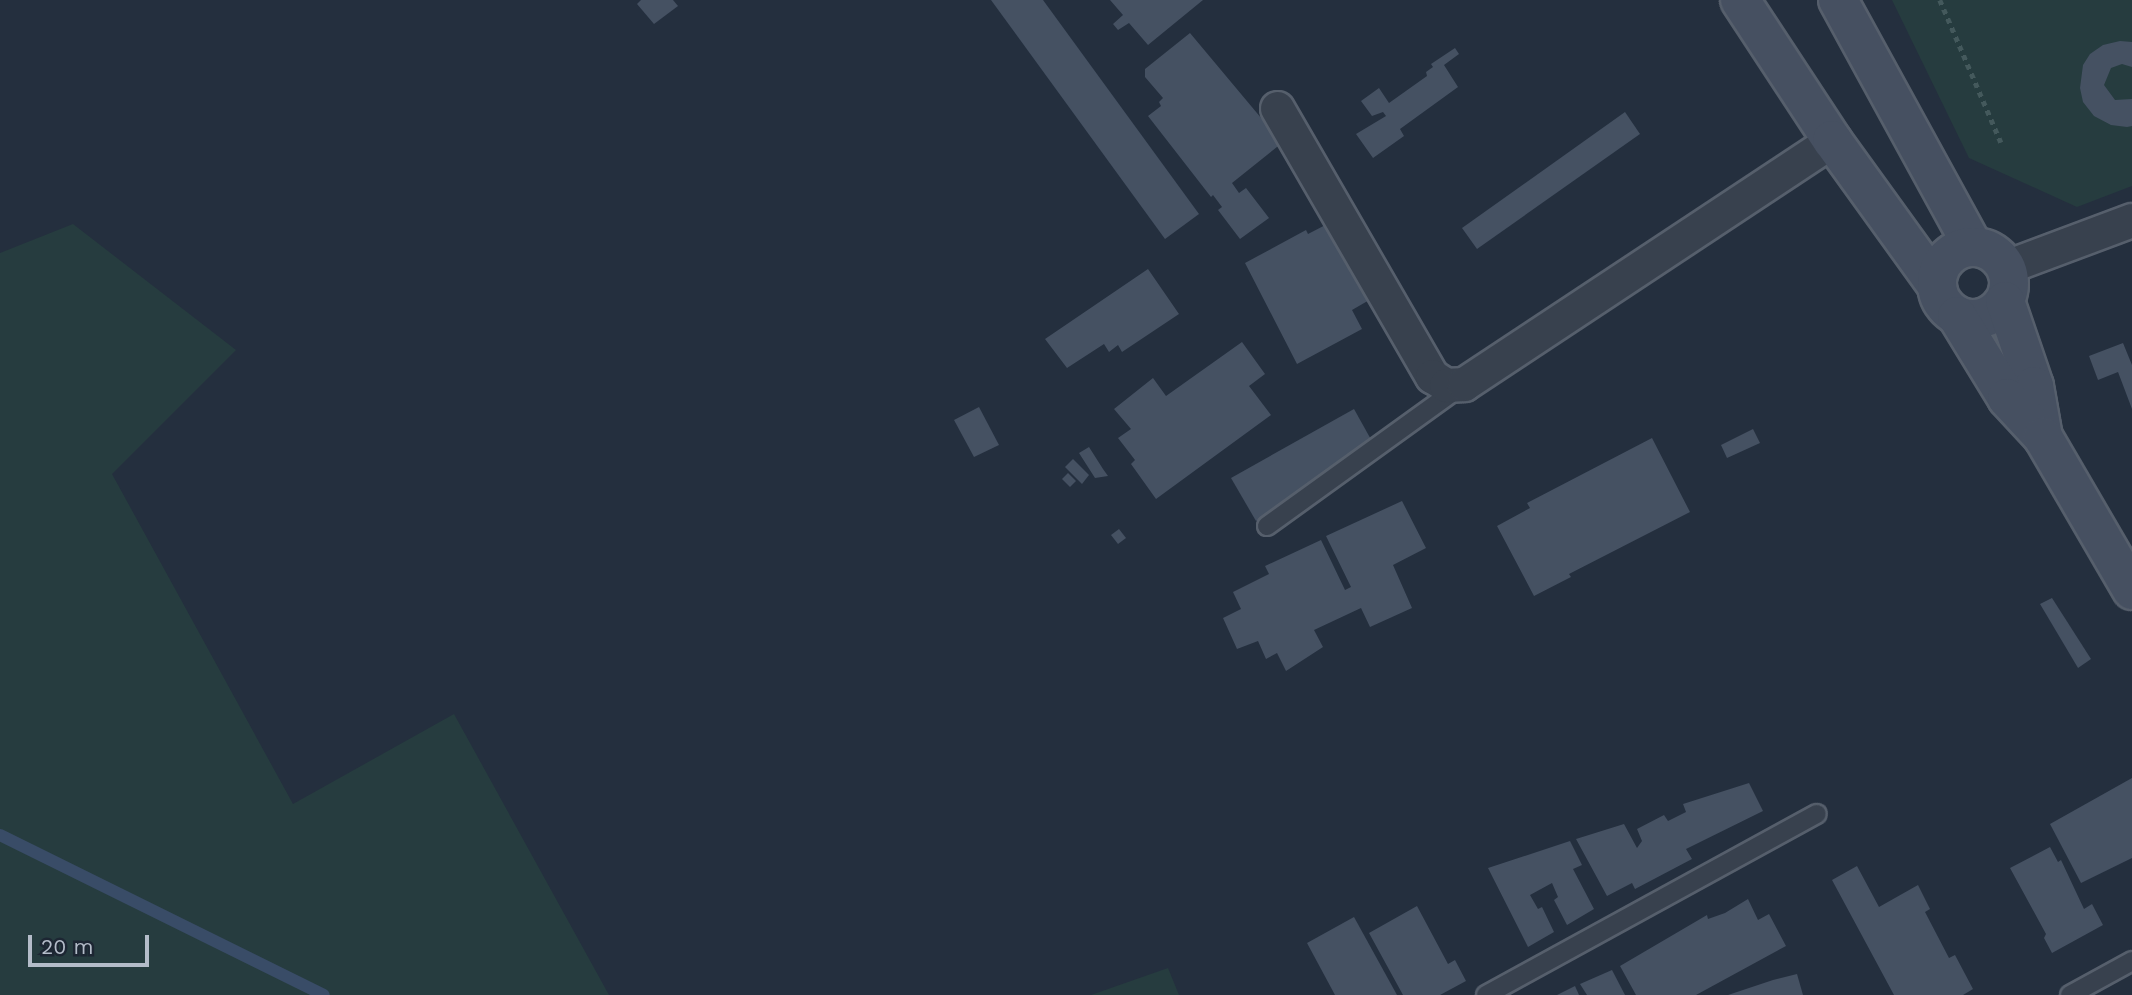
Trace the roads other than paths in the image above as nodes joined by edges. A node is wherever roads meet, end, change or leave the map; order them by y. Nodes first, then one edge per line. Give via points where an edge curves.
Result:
1 (1740, 0) edge
2 (1838, 0) edge
3 (1277, 107) dead end
4 (1832, 140) junction
5 (2132, 220) edge
6 (1973, 247) junction
7 (1936, 284) junction
8 (2006, 284) junction
9 (1957, 316) junction
10 (1464, 384) junction
11 (2043, 437) junction
12 (1267, 526) dead end
13 (2132, 590) edge
14 (1817, 814) dead end
15 (2132, 961) edge
16 (1486, 995) edge
17 (2070, 995) edge

1 - 4 main road
2 - 6 main road
3 - 10 street via 1432,376 1446,385
4 - 7 main road
4 - 10 street
5 - 8 street
6 - 7 main road via 1958,249 1946,258
6 - 8 main road via 1986,249
7 - 9 main road via 1946,308
8 - 9 main road via 1992,314 1975,320
8 - 11 main road
9 - 11 main road via 2007,398
10 - 12 lane
11 - 13 main road
14 - 16 lane
15 - 17 lane

